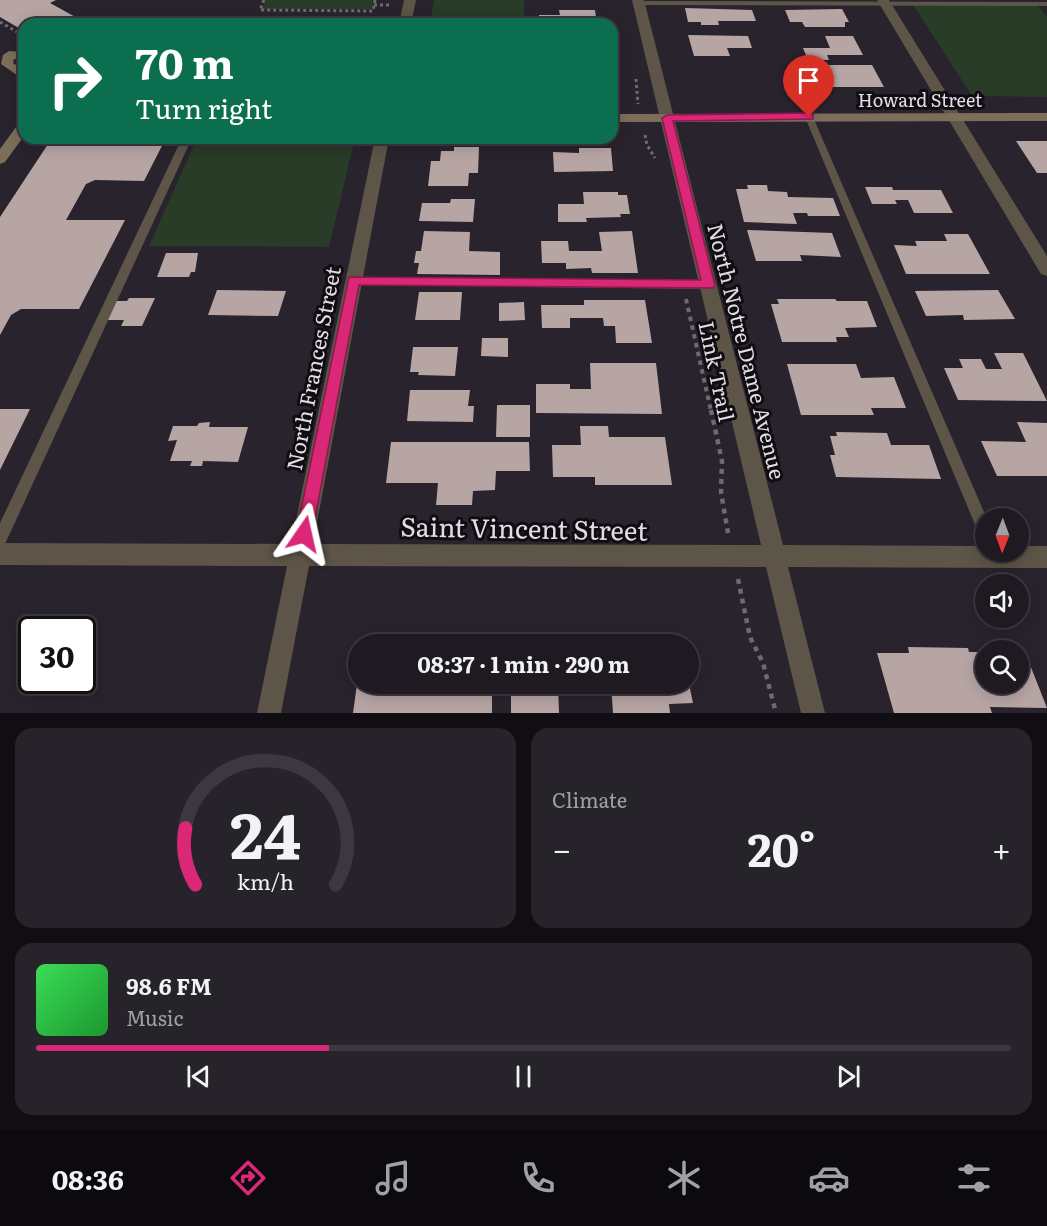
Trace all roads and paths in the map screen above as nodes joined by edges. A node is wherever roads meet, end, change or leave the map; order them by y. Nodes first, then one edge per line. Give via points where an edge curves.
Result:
1 (264, 0) edge
2 (375, 0) edge
3 (410, 0) edge
4 (638, 1) edge
5 (758, 1) edge
6 (884, 1) edge
7 (1043, 2) edge
8 (374, 4) junction
9 (388, 5) dead end
10 (406, 18) edge
11 (0, 22) edge
12 (18, 32) edge
13 (4, 52) edge
14 (18, 72) edge
15 (636, 76) dead end
16 (809, 117) junction
17 (956, 117) junction
18 (1047, 117) edge
19 (618, 118) edge
20 (641, 118) junction
21 (667, 118) junction
22 (18, 134) edge
23 (184, 144) edge
24 (381, 144) edge
25 (0, 159) edge
26 (657, 164) dead end
27 (1047, 270) edge
28 (353, 280) junction
29 (683, 285) junction
30 (708, 285) junction
31 (975, 508) edge
32 (0, 539) edge
33 (0, 554) edge
34 (300, 554) junction
35 (975, 555) edge
36 (1029, 556) edge
37 (733, 557) junction
38 (1047, 557) edge
39 (774, 558) junction
40 (269, 713) edge
41 (776, 713) edge
42 (813, 713) edge

1 - 8 path via 260,10 373,11
2 - 8 path
3 - 10 street
4 - 5 lane
4 - 21 street, North Notre Dame Avenue
5 - 6 lane
6 - 7 lane
6 - 17 street
8 - 9 path
11 - 12 path
13 - 14 street via 7,64
15 - 20 path
16 - 17 street, Howard Street
16 - 21 street, Howard Street
16 - 31 lane
17 - 18 street, Howard Street
17 - 27 street
19 - 20 street, Howard Street
20 - 21 street, Howard Street
20 - 26 path via 647,146
21 - 30 street, North Notre Dame Avenue
22 - 25 street
23 - 32 lane
24 - 28 street, North Frances Street
28 - 29 lane
28 - 34 street, North Frances Street
29 - 30 lane
29 - 37 path, Link Trail via 722,461 722,509
30 - 39 street, North Notre Dame Avenue
33 - 34 street, Saint Vincent Street
34 - 37 street, Saint Vincent Street
34 - 40 street, North Frances Street
35 - 39 street, Saint Vincent Street
36 - 38 street, Saint Vincent Street
37 - 39 street, Saint Vincent Street
37 - 41 path, Link Trail via 750,637 763,663
39 - 42 street, North Notre Dame Avenue

